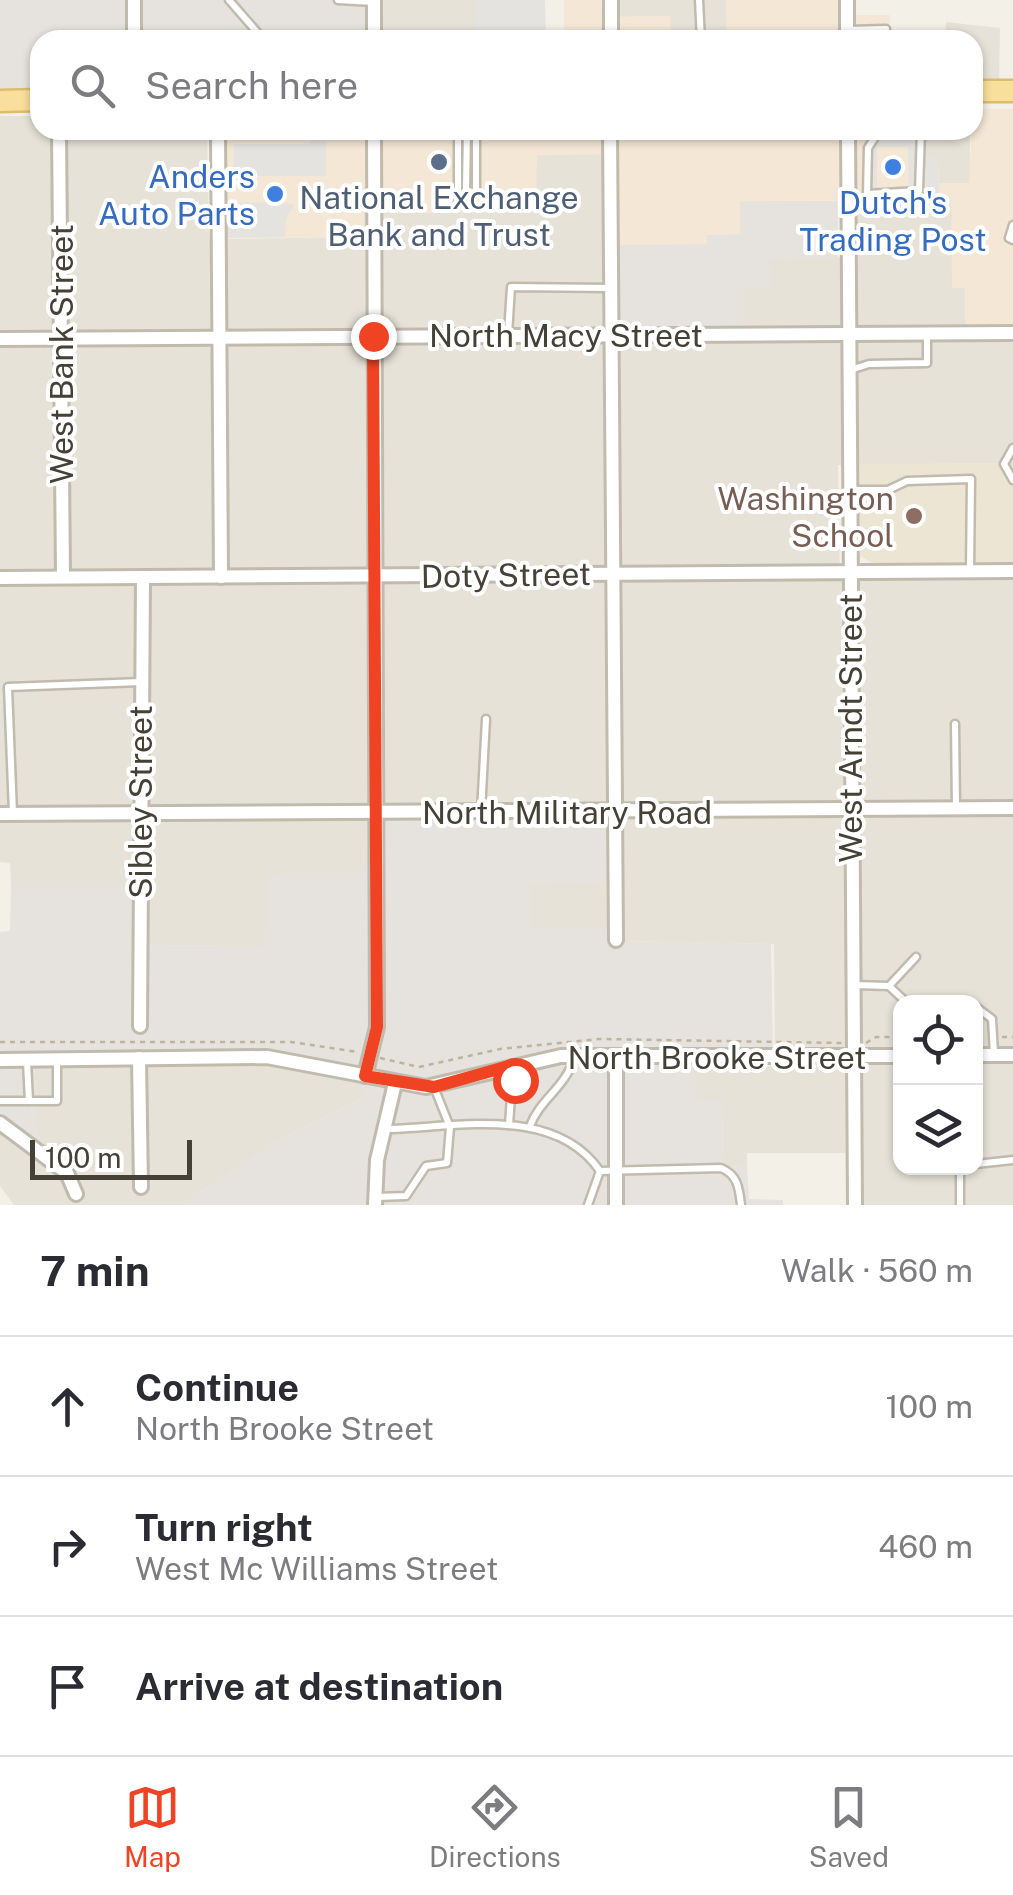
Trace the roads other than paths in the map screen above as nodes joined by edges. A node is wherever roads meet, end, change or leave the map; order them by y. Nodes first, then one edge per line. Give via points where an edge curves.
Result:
1 (134, 0) edge
2 (230, 0) edge
3 (338, 0) edge
4 (611, 0) edge
5 (699, 0) edge
6 (847, 0) edge
7 (374, 1) edge
8 (134, 30) edge
9 (256, 30) edge
10 (374, 30) edge
11 (610, 30) edge
12 (700, 30) edge
13 (847, 30) edge
14 (983, 91) edge
15 (1013, 91) edge
16 (30, 100) edge
17 (0, 101) edge
18 (59, 140) edge
19 (218, 140) edge
20 (374, 140) edge
21 (458, 140) edge
22 (467, 140) edge
23 (476, 140) edge
24 (610, 140) edge
25 (848, 140) edge
26 (873, 140) edge
27 (921, 140) edge
28 (848, 165) junction
29 (868, 165) junction
30 (848, 191) junction
31 (868, 192) junction
32 (458, 204) junction
33 (1013, 225) edge
34 (1013, 240) edge
35 (611, 288) junction
36 (1013, 332) edge
37 (927, 333) junction
38 (849, 334) junction
39 (373, 336) junction
40 (508, 336) junction
41 (611, 336) junction
42 (220, 337) junction
43 (61, 339) junction
44 (0, 340) edge
45 (849, 370) junction
46 (1013, 448) edge
47 (1013, 480) edge
48 (849, 490) junction
49 (970, 571) junction
50 (1013, 571) edge
51 (850, 572) junction
52 (612, 574) junction
53 (63, 577) junction
54 (222, 577) junction
55 (378, 577) junction
56 (0, 578) edge
57 (142, 578) junction
58 (141, 682) junction
59 (486, 718) dead end
60 (955, 724) dead end
61 (1013, 808) edge
62 (956, 809) junction
63 (851, 810) junction
64 (140, 812) junction
65 (481, 813) junction
66 (614, 813) junction
67 (6, 814) edge
68 (376, 814) junction
69 (616, 940) dead end
70 (916, 957) dead end
71 (852, 986) junction
72 (889, 986) junction
73 (899, 995) edge
74 (983, 1012) edge
75 (140, 1026) dead end
76 (852, 1050) junction
77 (893, 1055) edge
78 (994, 1055) junction
79 (1013, 1055) edge
80 (574, 1056) junction
81 (616, 1056) junction
82 (983, 1056) edge
83 (138, 1058) junction
84 (0, 1060) edge
85 (27, 1060) junction
86 (57, 1060) junction
87 (513, 1065) junction
88 (365, 1076) junction
89 (396, 1083) junction
90 (434, 1087) junction
91 (0, 1101) edge
92 (28, 1101) junction
93 (0, 1123) edge
94 (509, 1125) junction
95 (530, 1126) junction
96 (450, 1127) junction
97 (384, 1129) junction
98 (1013, 1160) edge
99 (983, 1163) edge
100 (608, 1171) junction
101 (960, 1175) edge
102 (141, 1187) dead end
103 (76, 1194) dead end
104 (375, 1201) edge
105 (588, 1205) edge
106 (616, 1205) edge
107 (741, 1205) edge
108 (855, 1205) edge
109 (960, 1205) edge

1 - 8 street
2 - 9 lane
3 - 7 lane
4 - 11 street
5 - 12 lane
6 - 13 street
7 - 10 street
14 - 15 main road
16 - 17 main road
18 - 43 street, West Bank Street
19 - 42 street
20 - 39 street
21 - 32 lane
22 - 32 lane via 466,190
23 - 32 lane via 476,189
24 - 35 street
25 - 28 street, West Arndt Street
26 - 29 lane
27 - 31 lane via 922,187 914,194
28 - 29 lane
28 - 30 street, West Arndt Street
29 - 31 lane
30 - 31 lane
30 - 38 street, West Arndt Street
33 - 34 lane
35 - 40 lane via 511,287
35 - 41 street
36 - 37 street, North Macy Street
37 - 38 street, North Macy Street
37 - 45 lane via 927,363
38 - 41 street, North Macy Street
38 - 45 street, West Arndt Street
39 - 40 street, North Macy Street
39 - 42 street, North Macy Street
39 - 55 street
40 - 41 street, North Macy Street
41 - 52 street
42 - 43 street, North Macy Street
42 - 54 street
43 - 44 street, North Macy Street
43 - 53 street, West Bank Street
45 - 48 street, West Arndt Street
46 - 47 lane via 1004,464
48 - 49 lane via 971,479
48 - 51 street, West Arndt Street
49 - 50 street, Doty Street
49 - 51 street, Doty Street
51 - 52 street, Doty Street
51 - 63 street, West Arndt Street
52 - 55 street, Doty Street
52 - 66 street
53 - 56 street, Doty Street
53 - 57 street, Doty Street
54 - 55 street, Doty Street
54 - 57 street, Doty Street
55 - 68 street
57 - 58 street, Sibley Street
58 - 64 street, Sibley Street
58 - 67 lane via 8,687
59 - 65 lane
60 - 62 lane
61 - 62 street, North Military Road
62 - 63 street, North Military Road
63 - 66 street, North Military Road
63 - 71 street, West Arndt Street
64 - 67 street, North Military Road
64 - 68 street, North Military Road
64 - 75 street, Sibley Street
65 - 66 street, North Military Road
65 - 68 street, North Military Road
66 - 69 street
68 - 88 street via 377,1027
70 - 72 lane
71 - 72 lane
71 - 76 street, West Arndt Street
72 - 73 lane
74 - 78 lane via 992,1019
76 - 77 street, North Brooke Street
76 - 81 street, North Brooke Street
76 - 108 street, West Arndt Street
78 - 79 street
78 - 82 street
80 - 81 street, North Brooke Street
80 - 87 street, North Brooke Street
80 - 95 lane via 568,1077 537,1107
81 - 100 street
83 - 86 street, North Brooke Street
83 - 88 street, North Brooke Street via 267,1057
83 - 102 street
84 - 85 street, North Brooke Street
85 - 86 street, North Brooke Street
85 - 92 lane
86 - 92 lane via 57,1101
87 - 90 street, North Brooke Street
87 - 94 lane
88 - 89 street, North Brooke Street
89 - 90 street, North Brooke Street
89 - 97 street
90 - 96 lane
91 - 92 lane
93 - 103 street via 66,1174
94 - 95 lane
94 - 96 lane
95 - 100 lane via 577,1147
96 - 97 lane
96 - 104 lane via 448,1163 426,1166 406,1196
97 - 104 street
98 - 99 lane
100 - 105 lane
100 - 106 street
100 - 107 lane via 720,1168 732,1172
101 - 109 lane

